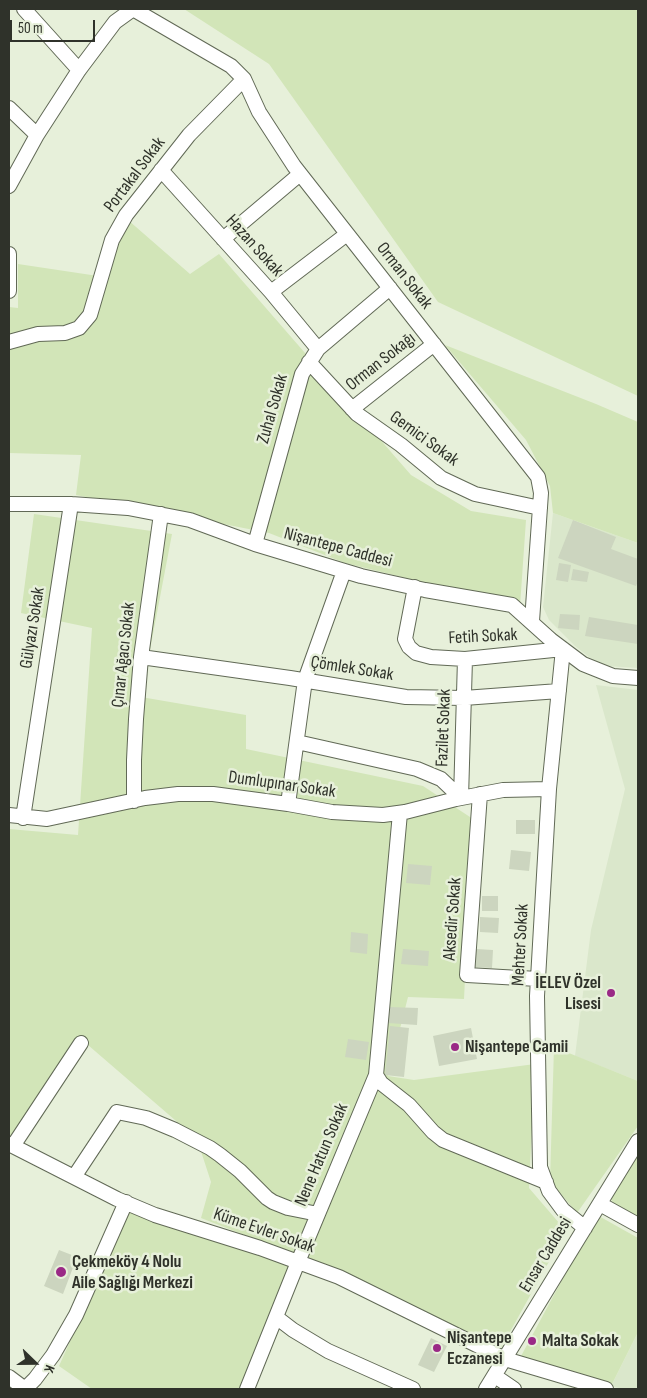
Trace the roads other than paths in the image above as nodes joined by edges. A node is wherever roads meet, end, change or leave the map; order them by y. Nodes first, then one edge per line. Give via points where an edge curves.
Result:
1 (24, 9) edge
2 (133, 9) edge
3 (80, 70) junction
4 (244, 79) junction
5 (9, 108) edge
6 (37, 135) junction
7 (161, 170) junction
8 (300, 174) junction
9 (9, 186) edge
10 (347, 234) junction
11 (223, 239) junction
12 (9, 254) edge
13 (390, 288) junction
14 (9, 291) edge
15 (271, 292) junction
16 (9, 342) edge
17 (434, 344) junction
18 (318, 349) junction
19 (309, 362) junction
20 (352, 408) junction
21 (9, 504) edge
22 (72, 504) junction
23 (540, 508) junction
24 (161, 514) junction
25 (254, 544) junction
26 (344, 571) junction
27 (415, 587) junction
28 (532, 621) junction
29 (563, 649) junction
30 (141, 656) junction
31 (465, 659) junction
32 (638, 678) edge
33 (305, 680) junction
34 (559, 691) junction
35 (464, 698) junction
36 (297, 742) junction
37 (549, 789) junction
38 (480, 794) junction
39 (461, 798) junction
40 (134, 801) junction
41 (288, 804) junction
42 (400, 813) junction
43 (16, 816) edge
44 (538, 979) junction
45 (81, 1043) dead end
46 (376, 1075) junction
47 (638, 1140) edge
48 (11, 1145) edge
49 (74, 1177) junction
50 (546, 1182) junction
51 (126, 1202) junction
52 (600, 1204) junction
53 (318, 1214) junction
54 (638, 1225) edge
55 (585, 1228) junction
56 (298, 1262) junction
57 (276, 1318) junction
58 (505, 1359) junction
59 (9, 1376) edge
60 (495, 1376) junction
61 (25, 1389) edge
62 (247, 1389) edge
63 (413, 1389) edge
64 (486, 1389) edge
65 (514, 1389) edge
66 (606, 1389) edge

1 - 3 street
2 - 3 street via 115,22
2 - 4 street, Orman Sokak via 231,66
3 - 6 street
4 - 7 street, Portakal Sokak via 189,135
4 - 8 street, Orman Sokak via 260,112
5 - 6 street
6 - 9 street
7 - 11 street, Hazan Sokak
7 - 16 street, Portakal Sokak via 126,215 112,240 90,315 78,328 66,333 38,334
8 - 10 street, Orman Sokak
8 - 11 street
10 - 13 street, Orman Sokak
10 - 15 street
11 - 15 street, Hazan Sokak
12 - 14 street
13 - 17 street, Orman Sokak
13 - 18 street, Zuhal Sokak
15 - 18 street, Hazan Sokak
17 - 20 street, Orman Sokağı
17 - 23 street, Orman Sokak via 538,477
18 - 19 street, Zuhal Sokak
19 - 20 street, Gemici Sokak
19 - 25 street, Zuhal Sokak via 302,374
20 - 23 street, Gemici Sokak via 441,478 475,494
21 - 22 street, Nişantepe Caddesi
22 - 24 street, Nişantepe Caddesi
22 - 43 street, Gülyazı Sokak
23 - 28 street, Orman Sokak
24 - 25 street, Nişantepe Caddesi via 190,520
24 - 30 street, Çınar Ağacı Sokak
25 - 26 street, Nişantepe Caddesi
26 - 27 street, Nişantepe Caddesi
26 - 33 street
27 - 28 street, Nişantepe Caddesi via 512,606
27 - 31 street, Fetih Sokak via 405,639 409,647 416,653 431,657
28 - 29 street, Nişantepe Caddesi
29 - 31 street, Fetih Sokak
29 - 32 street, Nişantepe Caddesi via 583,664 613,676
29 - 34 street, Mehter Sokak
30 - 33 street, Çömlek Sokak
30 - 40 street, Çınar Ağacı Sokak via 135,727
31 - 35 street, Fazilet Sokak
33 - 35 street, Çömlek Sokak via 406,697
33 - 36 street
34 - 35 street, Çömlek Sokak
34 - 37 street, Mehter Sokak
35 - 39 street, Fazilet Sokak
36 - 39 street via 417,769 440,779
36 - 41 street
37 - 38 street, Dumlupınar Sokak
37 - 44 street, Mehter Sokak
38 - 39 street, Dumlupınar Sokak
38 - 44 street, Aksedir Sokak via 467,975
39 - 42 street, Dumlupınar Sokak
40 - 41 street, Dumlupınar Sokak via 178,794 214,794
40 - 43 street, Dumlupınar Sokak via 47,820
41 - 42 street, Dumlupınar Sokak via 332,812
42 - 46 street, Nene Hatun Sokak
44 - 50 street, Mehter Sokak via 540,1167
45 - 48 street
46 - 50 street via 443,1140
46 - 53 street, Nene Hatun Sokak
47 - 52 street, Ensar Caddesi
48 - 49 street, Küme Evler Sokak
49 - 51 street, Küme Evler Sokak
49 - 53 street via 117,1112 146,1118 175,1130 220,1155 273,1202
50 - 55 street, Mehter Sokak via 562,1210
51 - 56 street, Küme Evler Sokak via 155,1215
51 - 61 street via 76,1316 53,1356
52 - 54 street
52 - 55 street, Ensar Caddesi
53 - 56 street, Nene Hatun Sokak
55 - 58 street, Ensar Caddesi
56 - 57 street, Nene Hatun Sokak
56 - 58 street, Küme Evler Sokak via 339,1277
57 - 62 street, Nene Hatun Sokak
57 - 63 street via 328,1351
58 - 60 street, Ensar Caddesi
58 - 66 street, Küme Evler Sokak
59 - 61 street
60 - 64 street, Ensar Caddesi
60 - 65 street

